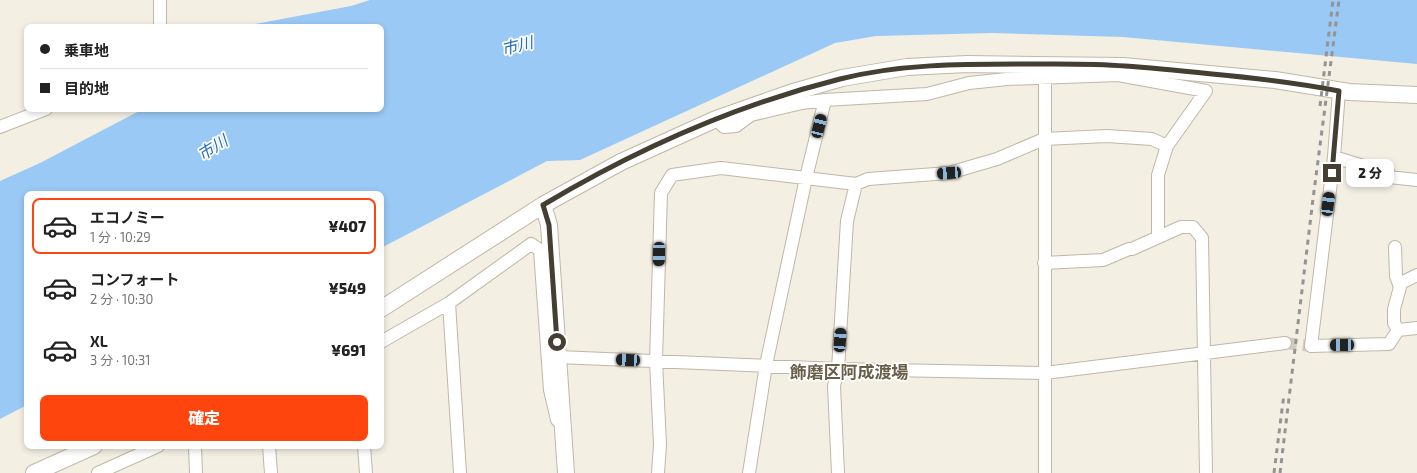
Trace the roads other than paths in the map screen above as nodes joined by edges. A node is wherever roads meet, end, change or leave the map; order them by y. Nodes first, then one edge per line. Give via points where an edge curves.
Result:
1 (160, 0) edge
2 (160, 24) edge
3 (1121, 71) junction
4 (1045, 76) junction
5 (1339, 91) junction
6 (1417, 95) edge
7 (825, 100) junction
8 (38, 112) edge
9 (716, 119) junction
10 (0, 127) edge
11 (1044, 139) junction
12 (1167, 146) junction
13 (1334, 157) junction
14 (806, 178) junction
15 (1417, 180) edge
16 (856, 184) junction
17 (543, 205) junction
18 (1158, 237) junction
19 (1395, 247) dead end
20 (1044, 263) junction
21 (1417, 274) edge
22 (1399, 284) junction
23 (449, 303) junction
24 (384, 307) edge
25 (1417, 328) edge
26 (1398, 330) junction
27 (384, 340) edge
28 (1285, 343) tunnel mouth
29 (1204, 354) junction
30 (558, 357) junction
31 (656, 361) junction
32 (766, 365) junction
33 (838, 369) junction
34 (1045, 373) junction
35 (87, 449) edge
36 (151, 449) edge
37 (195, 449) edge
38 (269, 449) edge
39 (364, 449) edge
40 (566, 466) edge
41 (34, 473) edge
42 (98, 473) edge
43 (196, 473) edge
44 (271, 473) edge
45 (366, 473) edge
46 (460, 473) edge
47 (658, 473) edge
48 (749, 473) edge
49 (838, 473) edge
50 (1045, 473) edge
51 (1206, 473) edge

1 - 2 street
3 - 4 street
3 - 5 street via 1275,80
3 - 9 street via 967,64 907,67 827,82
3 - 12 street via 1206,91
4 - 7 street via 969,83 928,94
4 - 11 street
5 - 6 street
5 - 13 street
7 - 9 street via 751,116 736,126 724,128
7 - 14 street
8 - 10 street
9 - 17 street via 621,162
11 - 12 street via 1107,136 1152,139
11 - 16 street via 997,160 949,173 868,179
11 - 20 street
12 - 18 street via 1158,175
13 - 15 street via 1389,174 1389,177
13 - 26 street via 1311,346 1389,344
14 - 16 street
14 - 31 street via 720,168 672,175 660,193
14 - 32 street
16 - 33 street via 847,221
17 - 24 street
17 - 30 street via 549,225
18 - 20 street via 1103,260
18 - 29 street via 1181,227 1193,227 1202,238
19 - 22 street via 1396,276
20 - 34 street
21 - 22 street
22 - 26 street via 1394,323
23 - 27 street
23 - 40 street via 531,244 540,250 550,390
23 - 46 street
25 - 26 street
28 - 29 street
29 - 34 street
29 - 51 street
30 - 31 street
30 - 40 street
31 - 32 street
31 - 47 street via 660,445
32 - 33 street
32 - 48 street
33 - 34 street
33 - 49 street via 834,386
34 - 50 street
35 - 41 street
36 - 42 street
37 - 43 street
38 - 44 street
39 - 45 street

